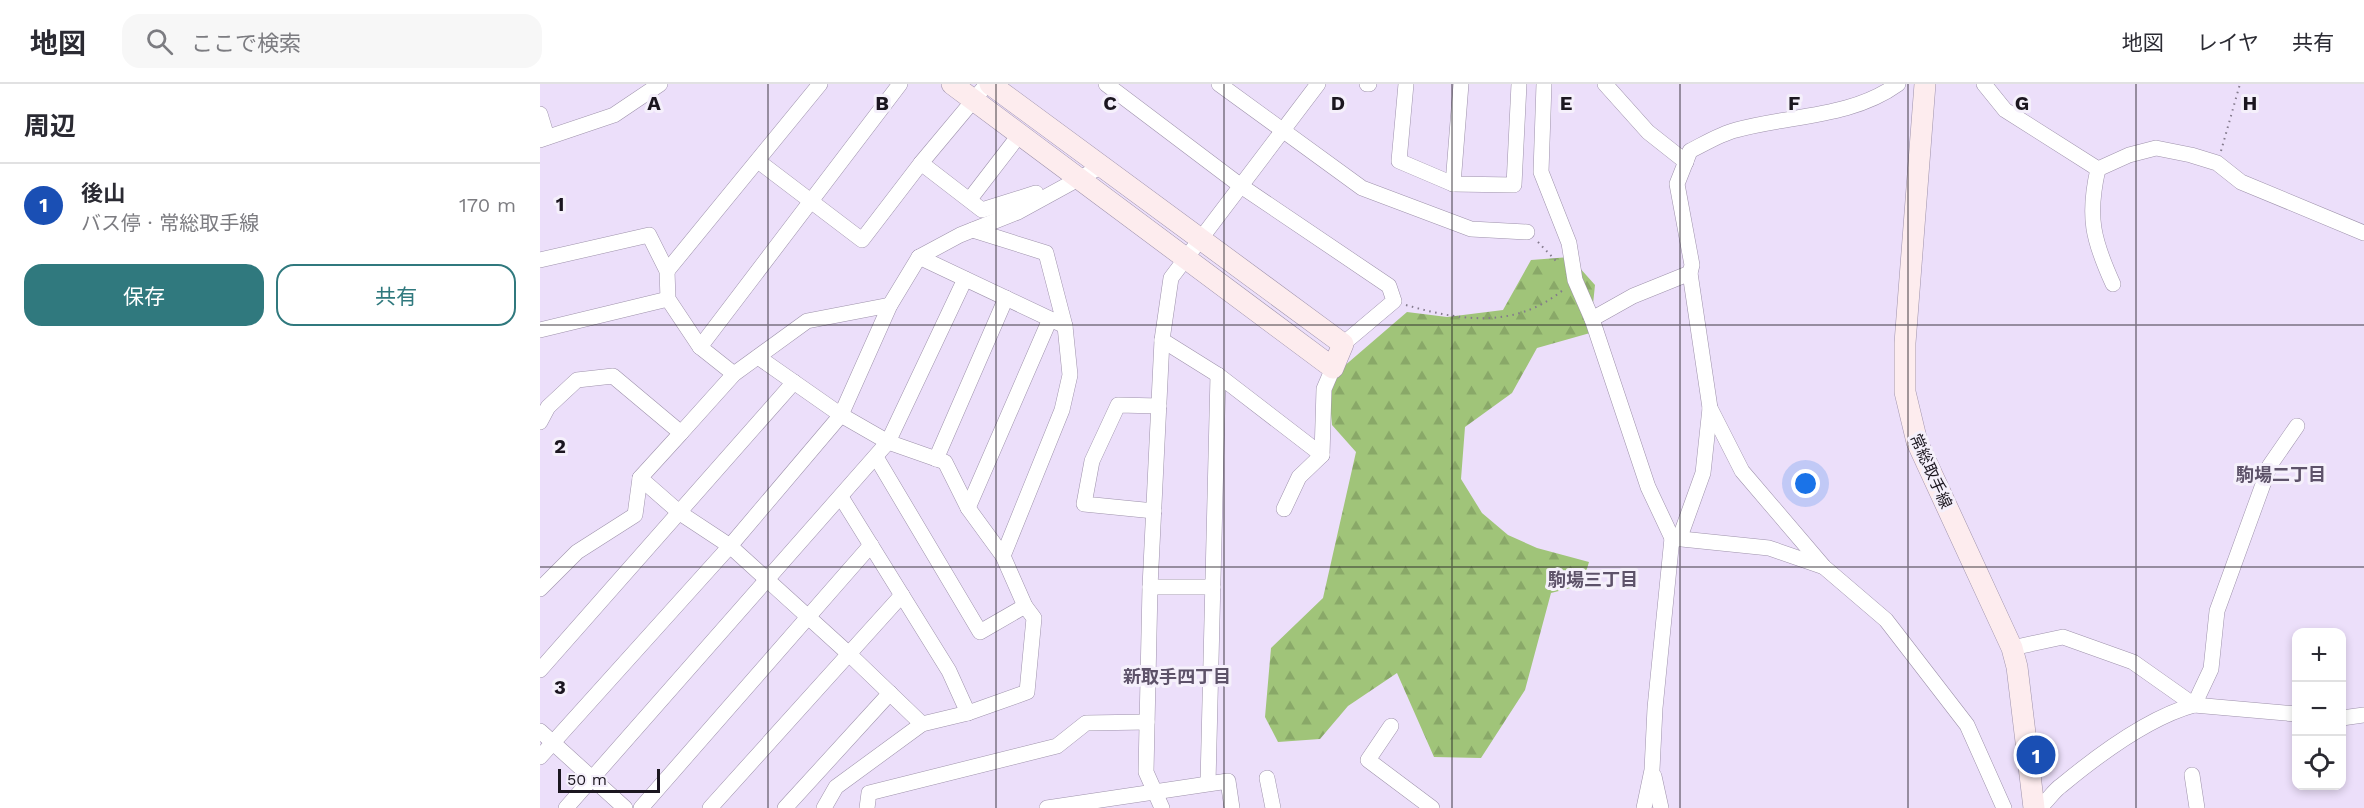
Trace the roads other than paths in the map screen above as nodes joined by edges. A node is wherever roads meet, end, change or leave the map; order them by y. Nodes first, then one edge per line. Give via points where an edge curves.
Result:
1 (820, 84) edge
2 (900, 84) edge
3 (952, 84) edge
4 (1106, 84) edge
5 (1219, 84) edge
6 (1318, 84) edge
7 (1406, 84) edge
8 (1461, 84) edge
9 (1519, 84) edge
10 (1544, 84) edge
11 (1605, 84) edge
12 (1899, 84) edge
13 (1925, 84) edge
14 (1984, 84) edge
15 (653, 86) edge
16 (983, 89) edge
17 (540, 114) edge
18 (1283, 132) junction
19 (1020, 134) junction
20 (544, 139) edge
21 (758, 161) junction
22 (1686, 162) junction
23 (921, 163) junction
24 (1102, 166) junction
25 (2098, 169) junction
26 (1081, 178) junction
27 (1454, 184) junction
28 (1241, 186) junction
29 (1036, 193) dead end
30 (970, 200) junction
31 (810, 203) junction
32 (973, 230) junction
33 (1527, 232) road end
34 (2364, 233) edge
35 (1202, 239) junction
36 (919, 257) junction
37 (1188, 258) junction
38 (540, 260) edge
39 (667, 271) junction
40 (1690, 273) junction
41 (965, 279) junction
42 (2113, 284) dead end
43 (1006, 298) junction
44 (668, 299) junction
45 (890, 305) junction
46 (1050, 319) junction
47 (1592, 319) junction
48 (1065, 326) junction
49 (540, 330) edge
50 (1162, 340) junction
51 (1343, 344) junction
52 (700, 347) junction
53 (758, 357) junction
54 (1333, 368) junction
55 (734, 374) junction
56 (1218, 375) junction
57 (794, 382) junction
58 (1159, 406) junction
59 (1710, 408) junction
60 (841, 415) junction
61 (541, 418) edge
62 (2297, 426) dead end
63 (681, 433) junction
64 (888, 442) junction
65 (1322, 455) junction
66 (876, 457) junction
67 (936, 459) junction
68 (640, 478) junction
69 (841, 497) junction
70 (968, 508) junction
71 (1284, 509) dead end
72 (1154, 511) junction
73 (680, 513) junction
74 (1676, 538) junction
75 (871, 545) junction
76 (730, 546) junction
77 (1003, 556) junction
78 (1824, 567) junction
79 (767, 580) junction
80 (1150, 587) junction
81 (1213, 587) junction
82 (540, 589) edge
83 (902, 595) junction
84 (1025, 606) junction
85 (808, 618) junction
86 (2012, 648) junction
87 (849, 654) junction
88 (540, 670) edge
89 (890, 693) junction
90 (2194, 705) junction
91 (968, 713) junction
92 (2292, 714) edge
93 (2364, 715) edge
94 (2346, 717) edge
95 (1147, 722) junction
96 (921, 724) junction
97 (1391, 726) dead end
98 (540, 731) edge
99 (553, 743) junction
100 (540, 758) edge
101 (1652, 770) junction
102 (2192, 775) dead end
103 (1267, 778) dead end
104 (593, 779) junction
105 (1208, 783) junction
106 (1154, 790) junction
107 (566, 808) edge
108 (625, 808) edge
109 (641, 808) edge
110 (710, 808) edge
111 (785, 808) edge
112 (824, 808) edge
113 (867, 808) edge
114 (1047, 808) edge
115 (1162, 808) edge
116 (1232, 808) edge
117 (1273, 808) edge
118 (1431, 808) edge
119 (1644, 808) edge
120 (1661, 808) edge
121 (2004, 808) edge
122 (2034, 808) edge
123 (2039, 808) edge
124 (2197, 808) edge

1 - 21 street
2 - 31 street
3 - 16 street
4 - 28 street
5 - 18 street
6 - 18 street
7 - 27 street via 1399,161
8 - 27 street
9 - 27 street via 1514,185
10 - 47 street via 1541,172 1569,243 1575,280
11 - 22 street via 1648,132
12 - 22 street via 1868,100 1813,117 1735,130 1690,151
13 - 86 street, 常総取手線 via 1905,343 1905,392 1917,442
14 - 25 street via 2005,110
15 - 20 street via 614,115
16 - 19 street
16 - 23 street
16 - 24 street
17 - 20 street
18 - 28 street
18 - 33 street via 1362,188 1471,229
19 - 26 street
19 - 30 street
21 - 31 street
21 - 39 street
22 - 40 street via 1677,184 1692,265
23 - 30 street
23 - 31 street via 862,240
24 - 26 street
24 - 35 street
25 - 34 street via 2156,148 2217,163 2241,182
25 - 42 street via 2093,232
26 - 32 street via 1018,212
26 - 37 street
28 - 35 street
28 - 51 street via 1389,286 1394,301
29 - 30 street via 982,210
31 - 52 street
32 - 36 street
32 - 48 street via 1046,253
35 - 37 street
35 - 51 street
36 - 41 street
36 - 45 street
37 - 50 street via 1171,278
37 - 54 street
38 - 39 street via 649,235
39 - 44 street
40 - 47 street via 1633,296
40 - 59 street
41 - 43 street
41 - 64 street
43 - 46 street
43 - 67 street
44 - 49 street
44 - 52 street
45 - 53 street via 807,321
45 - 60 street
46 - 48 street
46 - 70 street
47 - 74 street via 1648,487
48 - 77 street via 1070,375 1062,410
50 - 56 street
50 - 58 street
51 - 54 street
52 - 55 street
53 - 55 street
53 - 57 street
54 - 65 street via 1324,389
55 - 63 street
56 - 65 street
56 - 81 street
57 - 60 street
57 - 73 street
58 - 72 street
58 - 72 street via 1118,405 1092,461 1084,504
59 - 74 street via 1703,473
59 - 78 street via 1742,471
60 - 64 street
60 - 76 street
61 - 63 street via 577,380 613,376
62 - 90 street via 2270,465 2217,611 2211,669
63 - 68 street
64 - 66 street
64 - 67 street
65 - 71 street via 1299,477
66 - 69 street
66 - 84 street via 980,632
67 - 70 street via 945,462
68 - 73 street
68 - 82 street via 635,514 577,552
69 - 75 street
69 - 79 street
70 - 77 street
72 - 80 street
73 - 76 street
73 - 88 street
74 - 78 street via 1769,549
74 - 101 street via 1655,708
75 - 83 street
75 - 85 street
76 - 79 street
76 - 99 street
77 - 84 street
78 - 121 street via 1886,620 1967,725
79 - 85 street
79 - 104 street
80 - 81 street
80 - 95 street
81 - 105 street
83 - 87 street
83 - 91 street via 949,671
84 - 91 street via 1034,618 1027,692
85 - 87 street
85 - 109 street
86 - 90 street via 2063,637 2133,662
86 - 122 street, 常総取手線
87 - 89 street
87 - 110 street
89 - 96 street
89 - 111 street
90 - 92 street
90 - 123 street via 2145,726 2061,785
91 - 96 street
93 - 94 street
95 - 106 street via 1146,771
95 - 113 street via 1086,723 1057,746 869,793
96 - 112 street via 836,787
97 - 118 street via 1368,760
98 - 99 street
99 - 100 street
99 - 104 street
101 - 119 street
101 - 120 street
102 - 124 street
103 - 117 street
104 - 107 street
104 - 108 street
105 - 106 street
105 - 116 street via 1228,781
106 - 114 street
106 - 115 street

